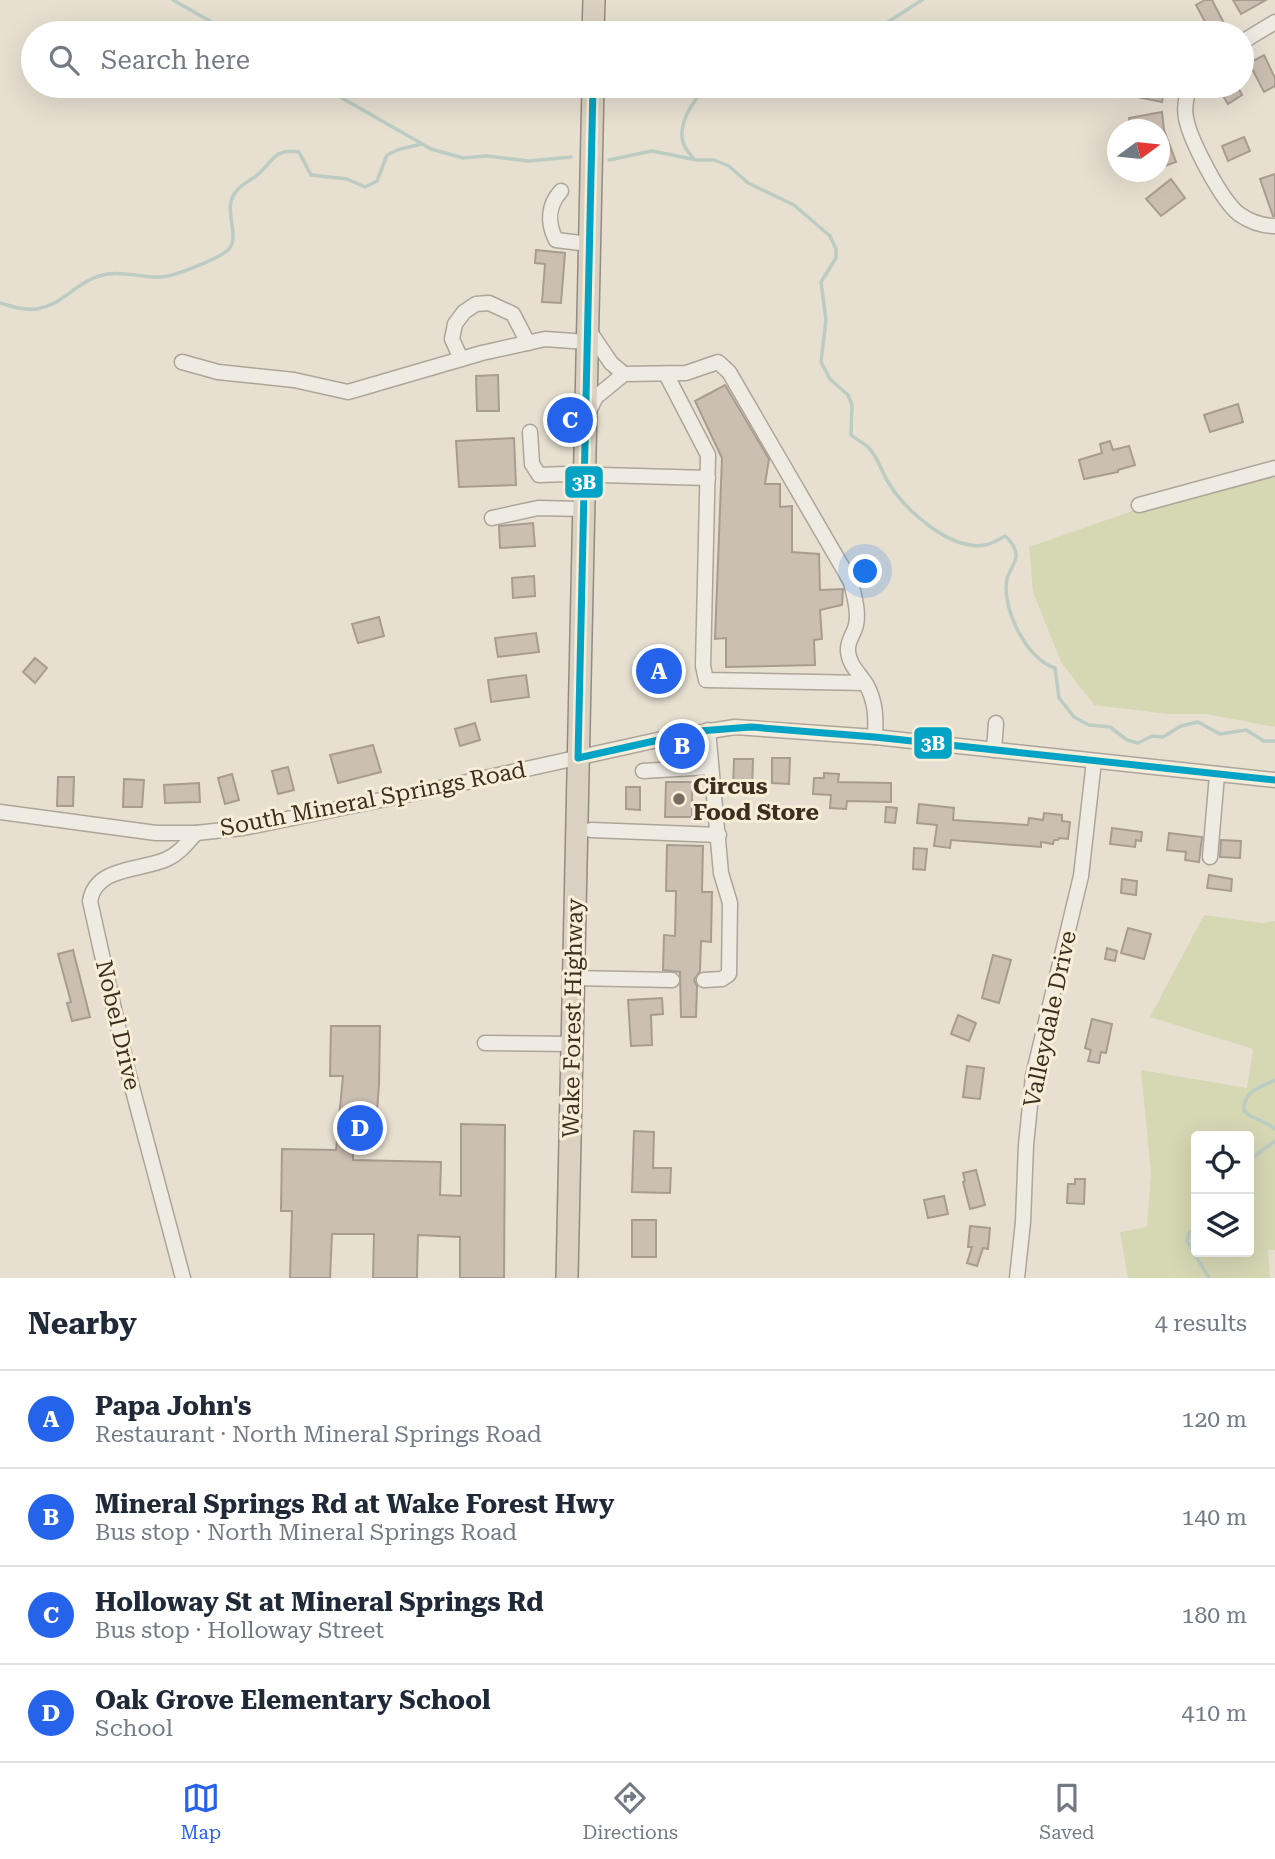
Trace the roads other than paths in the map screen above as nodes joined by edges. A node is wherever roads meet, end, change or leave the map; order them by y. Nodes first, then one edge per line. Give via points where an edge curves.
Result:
1 (594, 0) edge
2 (593, 21) edge
3 (1275, 22) edge
4 (1254, 35) edge
5 (593, 98) edge
6 (1187, 98) edge
7 (561, 191) dead end
8 (1275, 226) edge
9 (589, 244) junction
10 (587, 334) junction
11 (528, 342) junction
12 (461, 359) junction
13 (182, 362) dead end
14 (624, 374) junction
15 (666, 374) junction
16 (586, 417) junction
17 (530, 432) dead end
18 (1275, 468) edge
19 (584, 474) junction
20 (708, 478) junction
21 (1139, 505) dead end
22 (584, 509) junction
23 (492, 518) dead end
24 (865, 683) junction
25 (996, 723) dead end
26 (708, 730) junction
27 (875, 737) junction
28 (994, 750) junction
29 (578, 758) junction
30 (1094, 761) junction
31 (711, 766) junction
32 (643, 771) dead end
33 (1217, 775) junction
34 (1275, 780) edge
35 (0, 812) edge
36 (591, 830) dead end
37 (196, 832) junction
38 (719, 835) junction
39 (1210, 857) dead end
40 (573, 978) junction
41 (704, 980) dead end
42 (673, 981) dead end
43 (485, 1043) dead end
44 (572, 1044) junction
45 (183, 1278) edge
46 (567, 1278) edge
47 (1017, 1278) edge

1 - 2 highway
3 - 4 street
5 - 9 highway, Wake Forest Highway
6 - 8 street via 1185,115 1190,132 1222,193 1240,214 1261,225
7 - 9 street via 551,202 550,229 556,240
9 - 10 highway, Wake Forest Highway
10 - 11 street
10 - 14 street
10 - 16 highway, Wake Forest Highway
11 - 12 street
11 - 12 street via 513,314 489,303 476,304 456,324 452,339
12 - 13 street via 348,392
14 - 15 street
14 - 16 street via 596,397
15 - 20 street via 706,449
15 - 24 street via 686,373 714,362 729,372 846,570 857,608 848,652
16 - 19 highway, Wake Forest Highway
17 - 19 street via 532,464 539,475
18 - 21 street
19 - 20 street
19 - 22 highway, Wake Forest Highway
20 - 24 street via 706,680
22 - 23 street via 538,508
22 - 29 highway, Wake Forest Highway
24 - 27 street via 874,700
25 - 28 street
26 - 27 street, South Mineral Springs Road via 751,727
26 - 29 street, South Mineral Springs Road
26 - 31 street
27 - 28 street, South Mineral Springs Road
28 - 30 street, South Mineral Springs Road
29 - 37 street, South Mineral Springs Road via 335,811
29 - 40 highway, Wake Forest Highway
30 - 33 street, South Mineral Springs Road
30 - 47 street, Valleydale Drive via 1081,876 1033,1076
31 - 32 street
31 - 38 street
33 - 34 street, South Mineral Springs Road
33 - 39 street
35 - 37 street, South Mineral Springs Road via 116,829
36 - 38 street
37 - 45 street, Nobel Drive via 169,858 99,880 90,901 128,1072
38 - 41 street via 721,873 730,904 729,974
40 - 42 street
40 - 44 highway, Wake Forest Highway
43 - 44 street
44 - 46 highway, Wake Forest Highway

